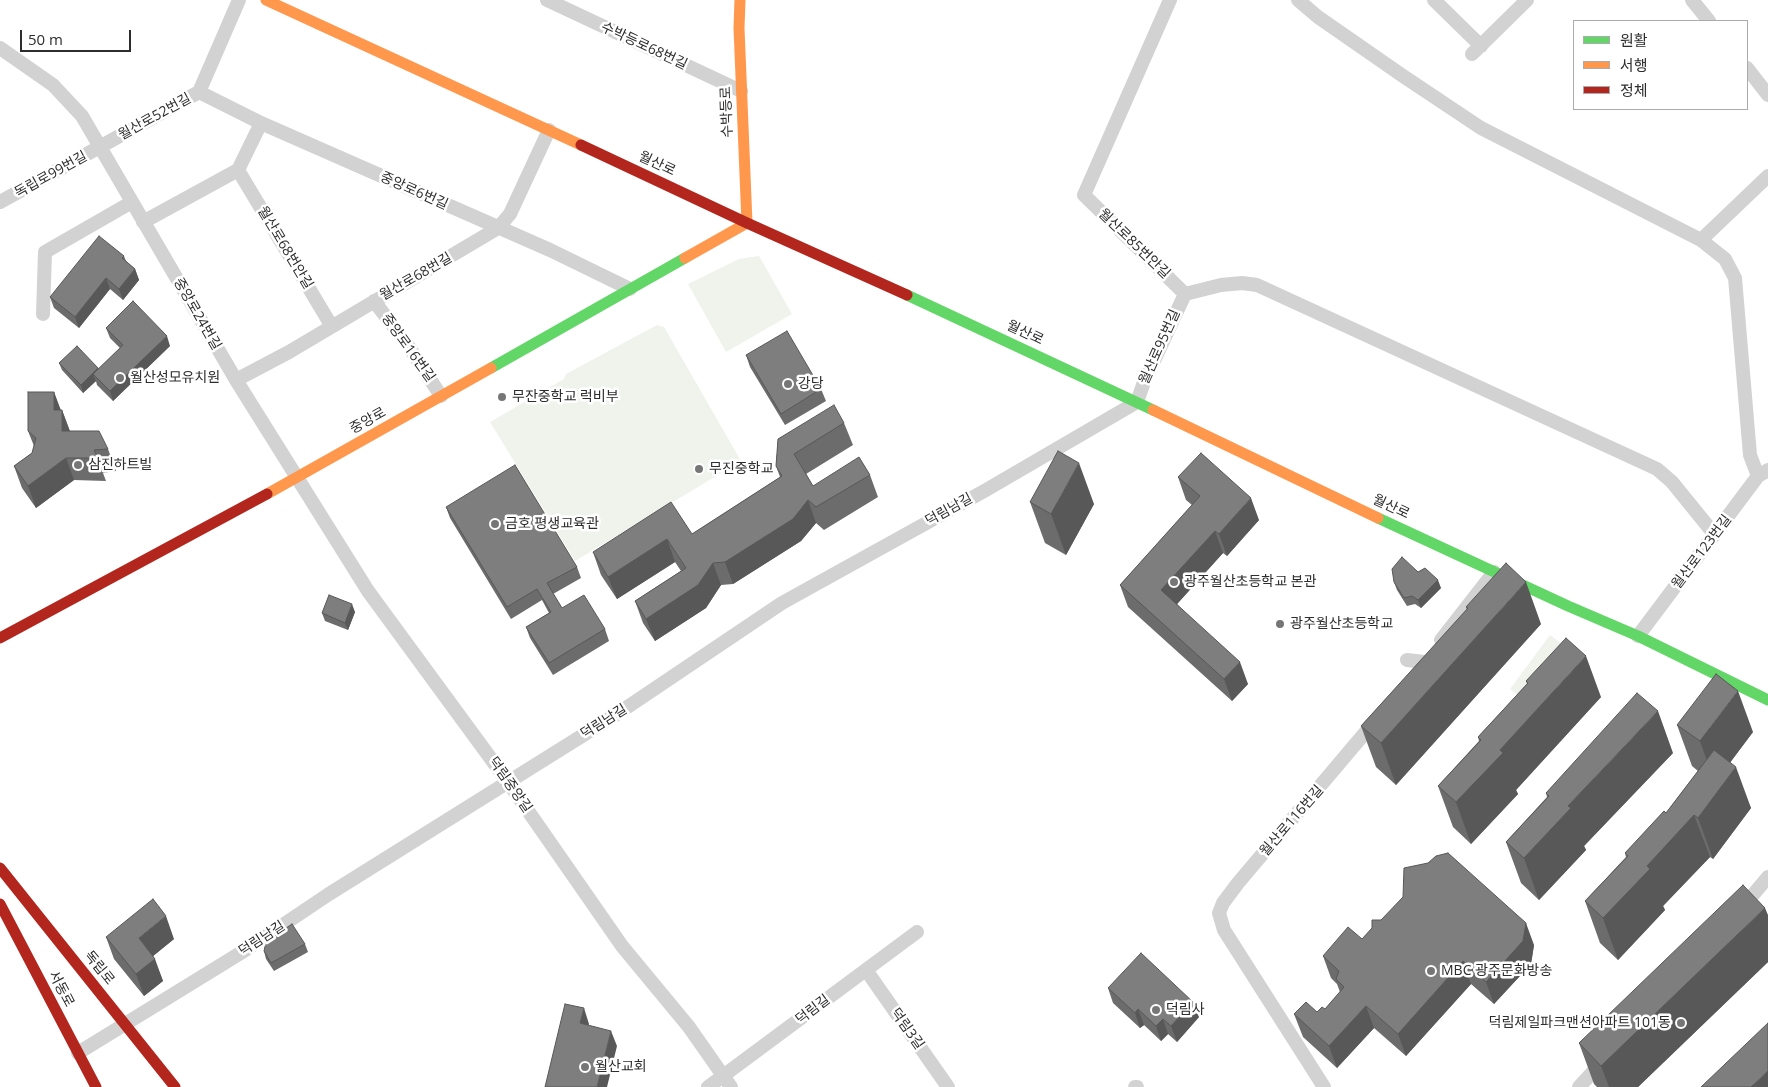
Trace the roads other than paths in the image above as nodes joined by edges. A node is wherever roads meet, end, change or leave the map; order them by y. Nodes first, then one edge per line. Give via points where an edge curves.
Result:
1 (239, 0) edge
2 (266, 0) edge
3 (547, 0) edge
4 (740, 0) edge
5 (1170, 0) edge
6 (1298, 0) edge
7 (1434, 0) edge
8 (1527, 0) edge
9 (1692, 0) edge
10 (1708, 20) edge
11 (0, 48) edge
12 (1748, 69) edge
13 (742, 91) junction
14 (199, 92) junction
15 (1768, 95) edge
16 (261, 123) junction
17 (549, 130) junction
18 (102, 147) junction
19 (238, 170) junction
20 (1768, 176) edge
21 (0, 202) edge
22 (132, 202) junction
23 (143, 222) junction
24 (747, 223) junction
25 (498, 228) junction
26 (1701, 240) junction
27 (630, 290) junction
28 (1185, 294) junction
29 (374, 301) junction
30 (43, 314) dead end
31 (332, 326) junction
32 (236, 380) junction
33 (442, 396) junction
34 (1137, 402) junction
35 (1763, 473) edge
36 (299, 477) junction
37 (1715, 535) junction
38 (1494, 572) junction
39 (1638, 636) junction
40 (0, 638) edge
41 (1407, 660) dead end
42 (1424, 662) junction
43 (1412, 677) edge
44 (1768, 700) edge
45 (1381, 714) edge
46 (508, 782) junction
47 (0, 868) edge
48 (1768, 877) edge
49 (0, 904) edge
50 (1733, 918) edge
51 (917, 932) dead end
52 (866, 970) junction
53 (125, 1024) junction
54 (1611, 1052) edge
55 (78, 1053) junction
56 (727, 1082) edge
57 (96, 1087) edge
58 (175, 1087) edge
59 (708, 1087) edge
60 (948, 1087) edge
61 (1324, 1087) edge
62 (1579, 1087) edge

1 - 14 street, 월산로52번길
2 - 17 street, 월산로
3 - 13 street, 수박등로68번길
4 - 13 street, 수박등로
5 - 28 street, 월산로85번안길 via 1084,195
6 - 26 street via 1480,128
7 - 8 street via 1476,50
9 - 10 street
11 - 18 street, 중앙로24번길 via 64,95
12 - 15 street
13 - 24 street, 수박등로
14 - 16 street, 중앙로6번길
14 - 18 street, 월산로52번길
16 - 19 street
16 - 25 street, 중앙로6번길
17 - 24 street, 월산로
17 - 25 street, 월산로68번길 via 510,214
18 - 21 street, 독립로99번길
18 - 22 street, 중앙로24번길
19 - 23 street
19 - 31 street, 월산로68번안길
20 - 26 street
22 - 23 street, 중앙로24번길
22 - 30 street via 45,252
23 - 32 street, 중앙로24번길
24 - 27 street, 중앙로
24 - 34 street, 월산로
25 - 27 street, 중앙로6번길
25 - 29 street, 월산로68번길
26 - 35 street via 1725,259 1735,278 1750,455
27 - 33 street, 중앙로
28 - 34 street, 월산로95번길
28 - 37 street via 1221,285 1257,285 1657,469 1672,482
29 - 31 street, 월산로68번길
29 - 33 street, 중앙로16번길
31 - 32 street, 월산로68번길
32 - 36 street, 중앙로24번길
33 - 36 street, 중앙로
34 - 38 street, 월산로
34 - 46 street, 덕림남길 via 782,603 617,714
35 - 37 street, 월산로123번길
36 - 40 street, 중앙로
36 - 46 street, 덕림중앙길 via 368,591
37 - 39 street, 월산로123번길
38 - 39 street, 월산로
38 - 42 street
39 - 44 street, 월산로
41 - 42 street
42 - 43 street
45 - 61 street, 월산로116번길 via 1238,883 1219,913 1230,941
46 - 53 street, 덕림남길
46 - 56 street, 덕림중앙길 via 622,946 689,1027
47 - 53 street, 독립로
48 - 50 street
49 - 55 street, 서동로
51 - 52 street, 덕림길
52 - 56 street, 덕림길
52 - 60 street, 덕림3길
53 - 55 street, 덕림남길
53 - 58 street, 독립로
54 - 62 street
55 - 57 street, 서동로
56 - 59 street, 덕림길

